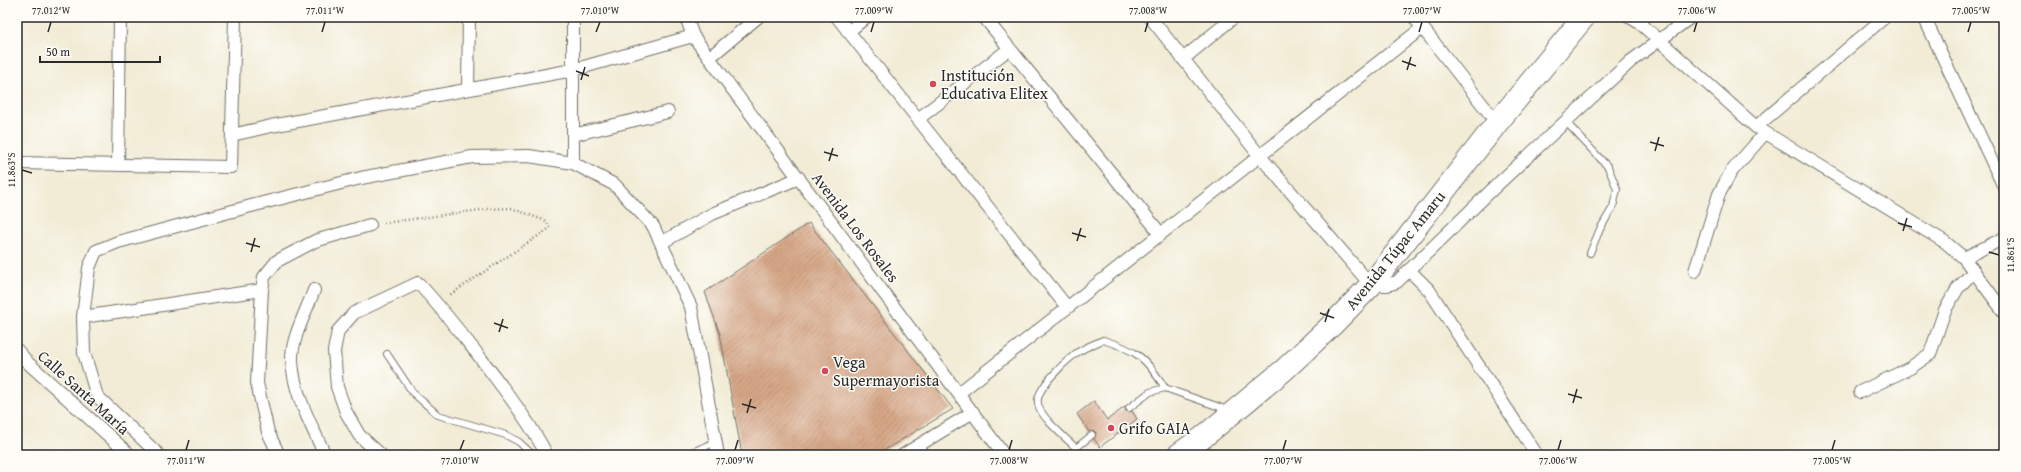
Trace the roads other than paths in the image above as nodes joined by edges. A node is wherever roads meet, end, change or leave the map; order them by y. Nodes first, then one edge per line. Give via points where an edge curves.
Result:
1 (120, 17) edge
2 (235, 17) edge
3 (468, 17) edge
4 (573, 17) edge
5 (686, 17) edge
6 (758, 17) edge
7 (837, 17) edge
8 (866, 17) edge
9 (984, 17) edge
10 (1150, 17) edge
11 (1234, 17) edge
12 (1414, 17) edge
13 (1584, 17) edge
14 (1630, 17) edge
15 (1691, 17) edge
16 (1885, 17) edge
17 (1924, 17) edge
18 (1642, 20) edge
19 (1422, 28) junction
20 (848, 32) junction
21 (693, 36) junction
22 (1657, 40) junction
23 (1010, 48) junction
24 (710, 57) junction
25 (1183, 58) junction
26 (573, 70) junction
27 (468, 89) junction
28 (668, 112) dead end
29 (918, 119) junction
30 (1566, 122) junction
31 (1497, 123) junction
32 (1761, 130) junction
33 (232, 135) junction
34 (573, 135) junction
35 (1259, 155) junction
36 (17, 163) edge
37 (573, 163) junction
38 (118, 165) junction
39 (799, 178) junction
40 (2004, 187) edge
41 (370, 225) road end
42 (1160, 233) junction
43 (2004, 238) edge
44 (661, 243) junction
45 (1590, 253) dead end
46 (1964, 258) junction
47 (1409, 270) junction
48 (1695, 272) dead end
49 (1974, 272) junction
50 (1371, 285) junction
51 (262, 290) junction
52 (314, 290) dead end
53 (1067, 307) junction
54 (2004, 312) edge
55 (83, 317) junction
56 (17, 350) edge
57 (387, 354) dead end
58 (1165, 388) junction
59 (1860, 392) dead end
60 (959, 393) junction
61 (1129, 408) dead end
62 (973, 412) junction
63 (1233, 412) junction
64 (1092, 435) dead end
65 (716, 442) junction
66 (1076, 448) junction
67 (130, 455) edge
68 (159, 455) edge
69 (279, 455) edge
70 (325, 455) edge
71 (381, 455) edge
72 (533, 455) edge
73 (547, 455) edge
74 (685, 455) edge
75 (718, 455) edge
76 (903, 455) edge
77 (1004, 455) edge
78 (1076, 455) edge
79 (1178, 455) edge
80 (1537, 455) edge

1 - 38 street
2 - 33 street
3 - 27 street
4 - 26 street
5 - 21 street, Avenida Los Rosales
6 - 24 street
7 - 20 street
8 - 20 street
9 - 23 street
10 - 25 street
11 - 25 street
12 - 19 street
13 - 31 highway, Avenida Túpac Amaru
14 - 18 street
15 - 22 street
16 - 32 street
17 - 40 street
18 - 22 street
19 - 31 street
19 - 35 street
20 - 29 street
21 - 24 street, Avenida Los Rosales
21 - 26 street
22 - 30 street via 1626,65
22 - 32 street
23 - 29 street
23 - 42 street
24 - 39 street, Avenida Los Rosales
25 - 35 street
26 - 27 street
26 - 34 street
27 - 33 street
28 - 34 street
29 - 53 street
30 - 45 lane via 1608,167 1617,189 1613,207 1600,228
30 - 47 street via 1499,182
31 - 50 highway, Avenida Túpac Amaru
32 - 46 street via 1945,242
32 - 48 street via 1731,172 1719,194
33 - 38 street via 231,167
34 - 37 street
35 - 42 street
35 - 50 street
36 - 38 street
37 - 44 street via 615,184 653,226
37 - 55 street via 529,156 472,157 361,178 118,242 96,251 89,268
39 - 44 street via 712,214
39 - 60 street, Avenida Los Rosales
41 - 51 street via 315,241 277,261 264,278
42 - 53 street
43 - 46 street
44 - 65 street via 691,306
46 - 49 street
47 - 50 street via 1397,282
47 - 80 street via 1429,290
49 - 54 street
49 - 59 street via 1958,288 1944,310 1930,354 1910,368
50 - 63 highway, Avenida Túpac Amaru via 1294,360
51 - 55 street
51 - 69 street via 257,383 268,432
52 - 70 street via 296,337 292,359 297,388
53 - 60 street
55 - 68 street via 84,353 97,396
56 - 67 street, Calle Santa María via 28,363
57 - 72 lane via 413,393 438,415 506,435 519,442
58 - 61 lane via 1150,392
58 - 63 lane
58 - 66 lane via 1149,363 1124,346 1103,340 1076,353 1049,379 1038,403 1042,414
60 - 62 street, Avenida Los Rosales
62 - 76 street
62 - 77 street, Avenida Los Rosales
63 - 79 highway, Avenida Túpac Amaru
64 - 66 lane
65 - 74 lane
65 - 75 street
66 - 78 lane
71 - 73 street via 359,436 346,412 337,387 334,351 338,331 354,313 418,283 437,303 509,396 534,431

